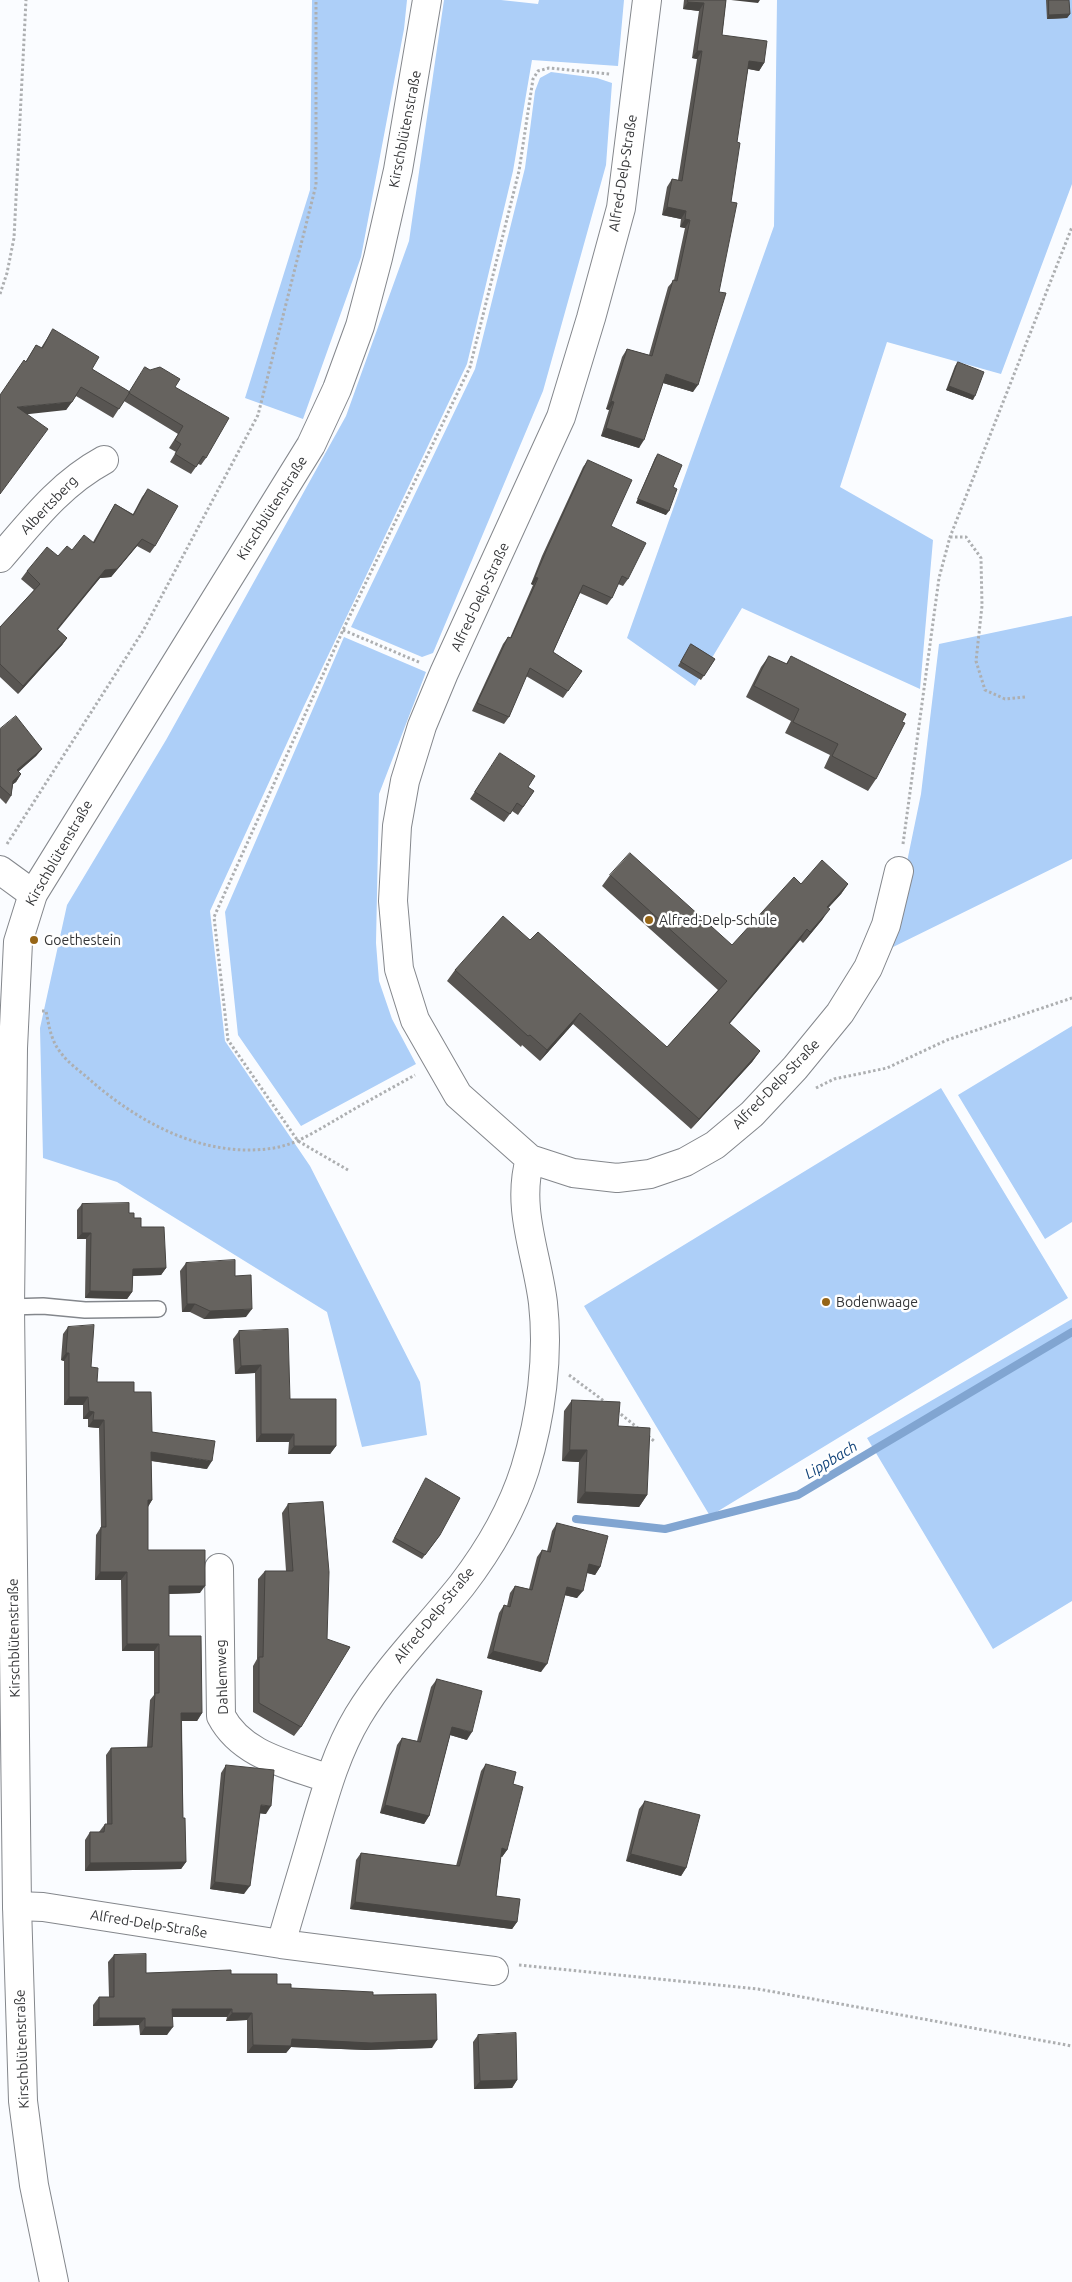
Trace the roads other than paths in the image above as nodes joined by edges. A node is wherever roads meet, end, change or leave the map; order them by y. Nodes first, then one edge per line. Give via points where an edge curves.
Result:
1 (427, 0) edge
2 (647, 0) edge
3 (104, 460) dead end
4 (0, 558) edge
5 (3, 858) edge
6 (899, 871) road end
7 (33, 894) junction
8 (530, 1159) junction
9 (10, 1307) junction
10 (158, 1309) dead end
11 (220, 1568) dead end
12 (8, 1735) edge
13 (330, 1779) junction
14 (8, 1818) edge
15 (17, 1906) junction
16 (281, 1944) junction
17 (494, 1971) road end
18 (54, 2282) edge

1 - 7 street, Kirschblütenstraße via 398,170 378,258 360,326 337,389 311,445
2 - 8 street, Alfred-Delp-Straße via 621,208 591,318 561,417 422,726 404,781 397,826 393,901 399,968 415,1020 458,1095
3 - 4 street, Albertsberg via 79,474 43,508
5 - 7 street
6 - 8 street, Alfred-Delp-Straße via 886,925 868,968 840,1013 789,1075 752,1114 715,1145 685,1162 650,1174 616,1178 573,1173
7 - 9 street, Kirschblütenstraße via 18,942 14,1010
8 - 13 street, Alfred-Delp-Straße via 523,1195 543,1303 543,1366 535,1430 524,1470 508,1510 487,1548 462,1585 379,1683 349,1733
9 - 10 lane
9 - 12 street, Kirschblütenstraße
11 - 13 street, Dahlemweg via 221,1716 225,1724 240,1743 259,1753
12 - 14 street, Kirschblütenstraße
13 - 16 street, Alfred-Delp-Straße
14 - 15 street, Kirschblütenstraße
15 - 16 street, Alfred-Delp-Straße via 43,1907
15 - 18 street, Kirschblütenstraße via 22,2101 35,2194
16 - 17 street, Alfred-Delp-Straße

